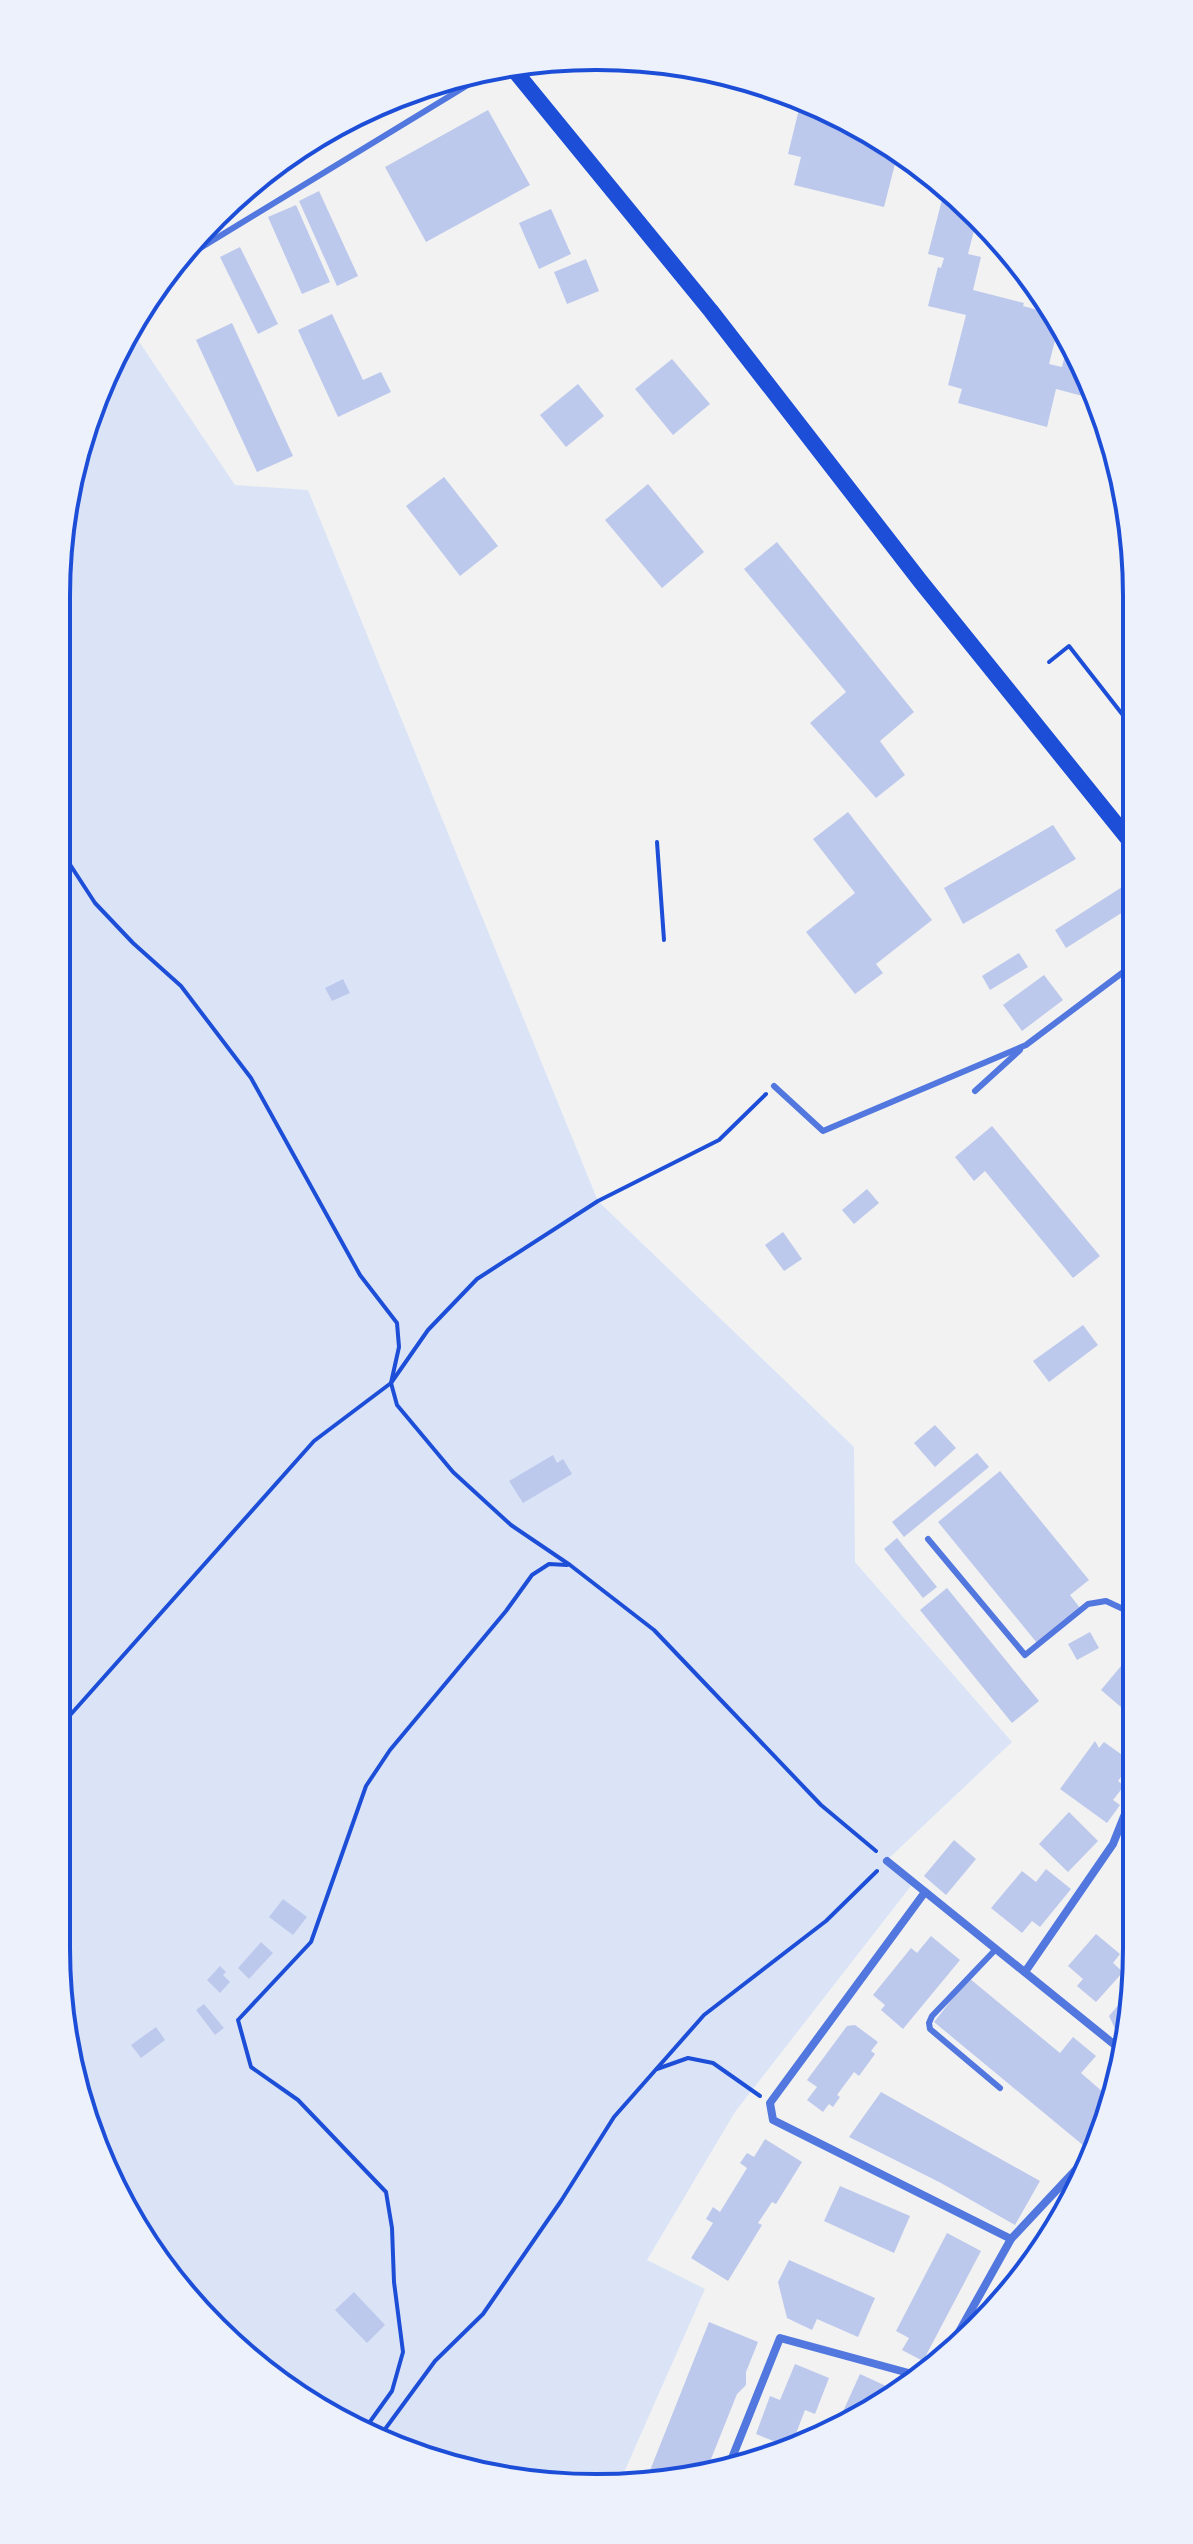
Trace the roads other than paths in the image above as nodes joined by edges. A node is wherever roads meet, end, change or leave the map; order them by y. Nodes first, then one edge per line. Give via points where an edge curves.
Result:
1 (519, 76) edge
2 (465, 87) edge
3 (204, 246) edge
4 (1123, 833) edge
5 (1123, 972) edge
6 (1026, 1045) junction
7 (774, 1086) road end
8 (975, 1091) dead end
9 (928, 1539) dead end
10 (1123, 1609) edge
11 (1123, 1819) edge
12 (887, 1861) road end
13 (925, 1892) junction
14 (996, 1949) junction
15 (1025, 1972) junction
16 (1114, 2044) edge
17 (1000, 2088) dead end
18 (1072, 2174) edge
19 (1011, 2239) junction
20 (962, 2326) edge
21 (907, 2372) edge
22 (733, 2456) edge

1 - 4 main road
2 - 3 lane
5 - 6 lane
6 - 7 lane via 823,1131
6 - 8 lane
9 - 10 lane via 1025,1655 1088,1604 1106,1601
11 - 15 street via 1113,1844
12 - 13 street
13 - 14 street
13 - 19 street via 770,2103 773,2120
14 - 15 street
14 - 17 lane via 929,2023
15 - 16 street
18 - 19 street
19 - 20 street
21 - 22 street via 780,2338

